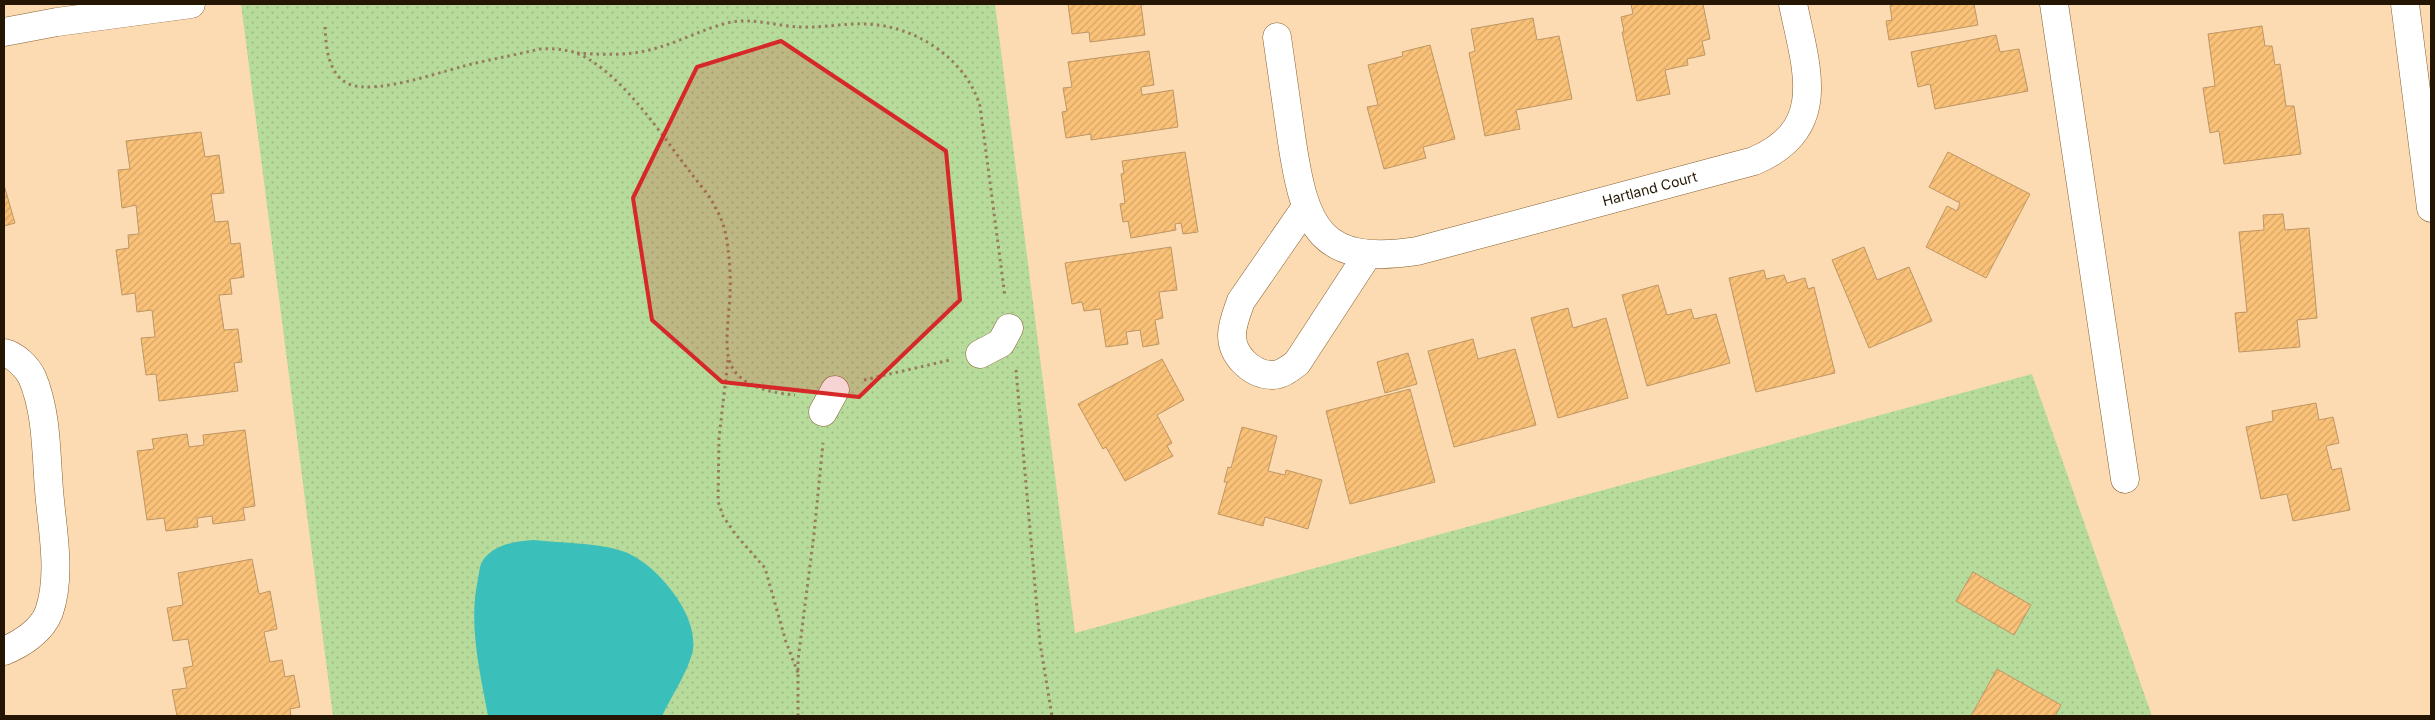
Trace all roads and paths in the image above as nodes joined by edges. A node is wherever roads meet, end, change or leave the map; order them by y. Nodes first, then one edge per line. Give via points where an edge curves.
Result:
1 (191, 4) edge
2 (1793, 4) edge
3 (2054, 4) edge
4 (2405, 4) edge
5 (325, 27) dead end
6 (4, 32) edge
7 (1276, 37) dead end
8 (577, 54) junction
9 (1306, 207) junction
10 (2431, 208) edge
11 (1368, 254) junction
12 (1009, 328) junction
13 (4, 353) edge
14 (980, 354) junction
15 (728, 358) junction
16 (1016, 369) junction
17 (829, 402) junction
18 (2125, 479) dead end
19 (4, 651) edge
20 (798, 673) junction
21 (798, 716) edge
22 (1052, 716) edge

1 - 6 street
2 - 11 street, Hartland Court via 1808,86 1804,115 1790,138 1768,155 1417,251
3 - 18 street
4 - 10 street
5 - 8 path via 328,58 338,75 350,84 396,83 540,48 557,48
7 - 9 street, Hartland Court via 1295,160
8 - 12 path via 643,52 746,20 800,27 869,24 897,30 937,48 954,62 975,88 980,106
8 - 15 path via 591,60 623,88 715,206 729,256
9 - 11 street, Hartland Court via 1317,229 1326,237 1346,249
9 - 11 street via 1236,314 1232,335 1234,345 1238,355 1251,369 1275,375 1297,363
12 - 14 street via 1001,343
12 - 16 path
13 - 19 street via 25,367 39,398 55,563 54,589 48,613 33,633
14 - 16 path via 1005,360
14 - 17 path via 882,375
15 - 17 path via 732,369 746,381 779,393 812,396
15 - 20 path via 719,438 718,501 723,516 736,535 765,568
16 - 22 path via 1040,643
17 - 20 path
20 - 21 path

